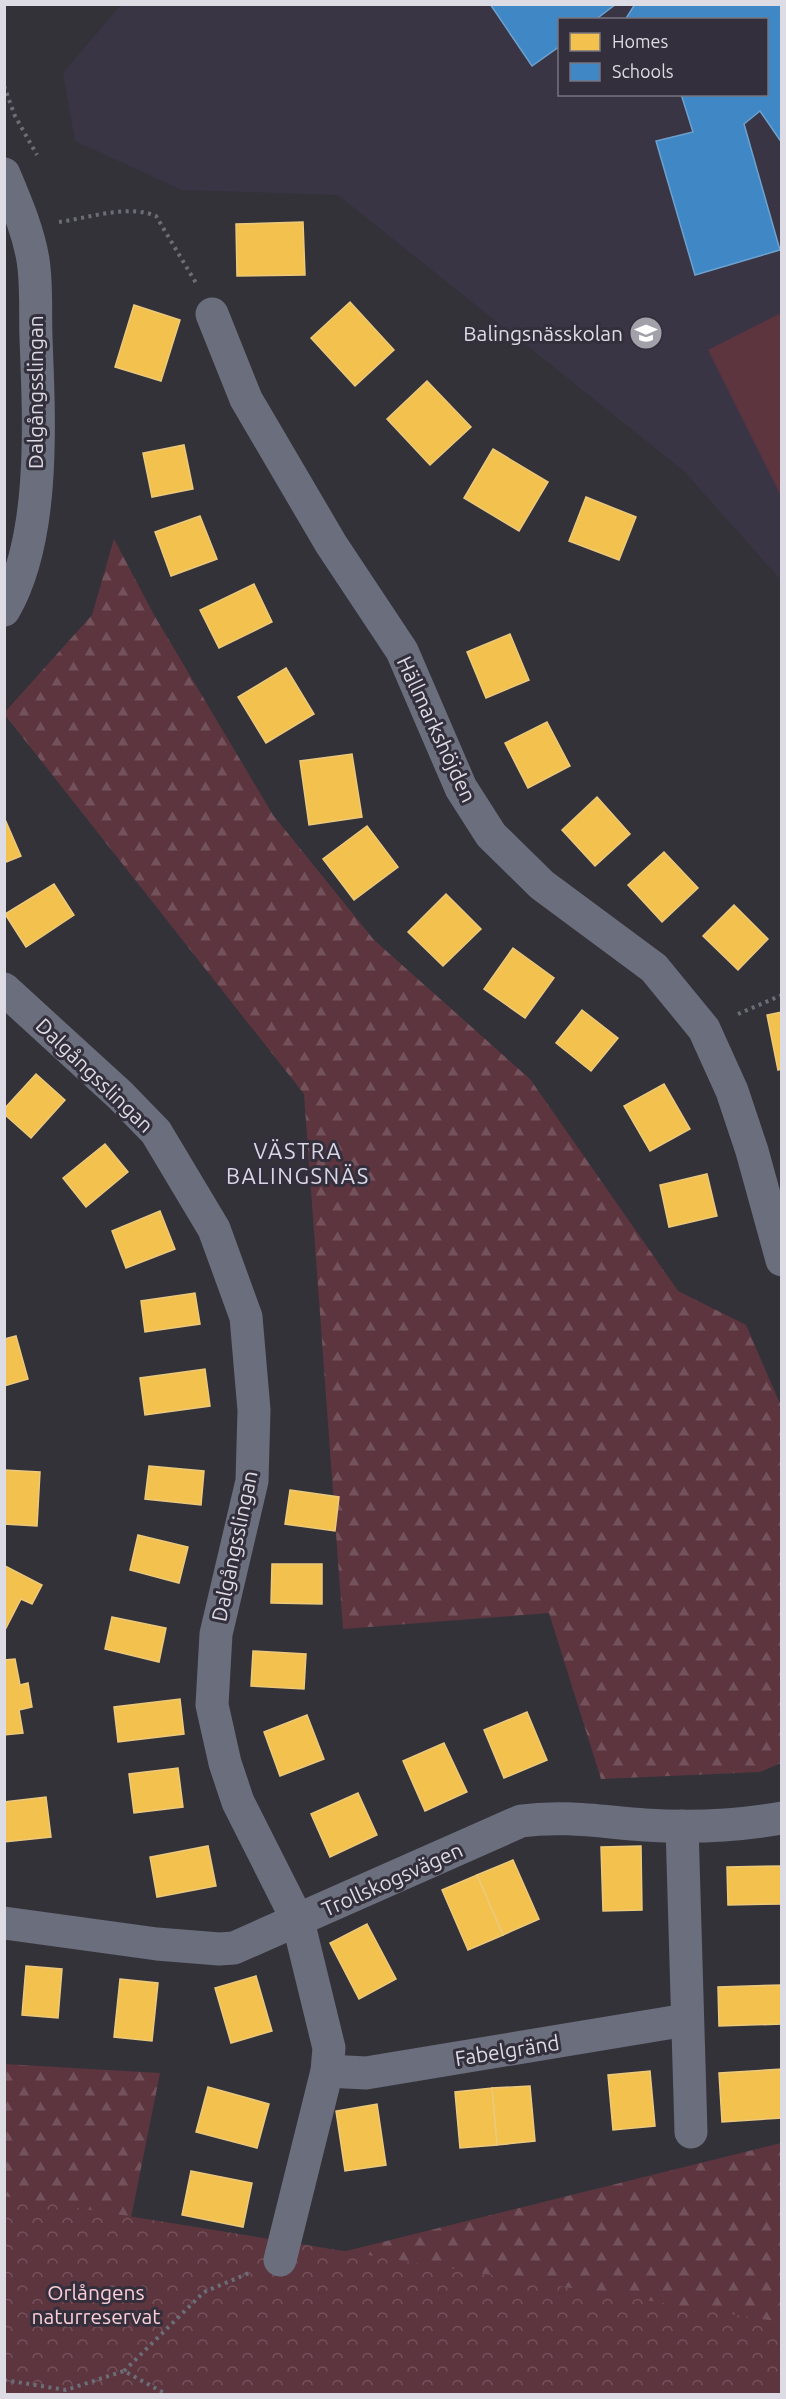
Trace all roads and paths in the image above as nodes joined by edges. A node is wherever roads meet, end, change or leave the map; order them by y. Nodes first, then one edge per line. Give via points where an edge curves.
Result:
1 (4, 174) edge
2 (49, 223) dead end
3 (212, 314) joint
4 (4, 610) edge
5 (4, 989) edge
6 (782, 994) edge
7 (704, 1029) junction
8 (782, 1260) edge
9 (782, 1818) edge
10 (682, 1826) junction
11 (298, 1921) junction
12 (4, 1923) edge
13 (687, 2020) junction
14 (327, 2071) junction
15 (691, 2132) dead end
16 (280, 2260) joint
17 (124, 2370) junction
18 (4, 2380) edge
19 (166, 2394) edge

1 - 4 street, Dalgångsslingan via 26,230 33,262 38,396 34,502 27,554
2 - 3 path via 122,213 156,216
3 - 7 street, Hällmarkshöjden via 246,399 331,544 402,651 461,788 491,835 542,885 654,968
5 - 11 street, Dalgångsslingan via 156,1132 214,1229 246,1317 254,1410 252,1481 216,1634 212,1705 238,1802
6 - 7 path
7 - 8 street, Hällmarkshöjden via 732,1091
9 - 10 street, Trollskogsvägen via 715,1827
10 - 11 street, Trollskogsvägen via 583,1818 521,1821
10 - 13 street
11 - 12 street, Trollskogsvägen via 234,1948 219,1949
11 - 14 street via 329,2048
13 - 14 street, Fabelgränd via 366,2073
13 - 15 street
14 - 16 street
16 - 17 path via 204,2292
17 - 18 path via 66,2390
17 - 19 path

